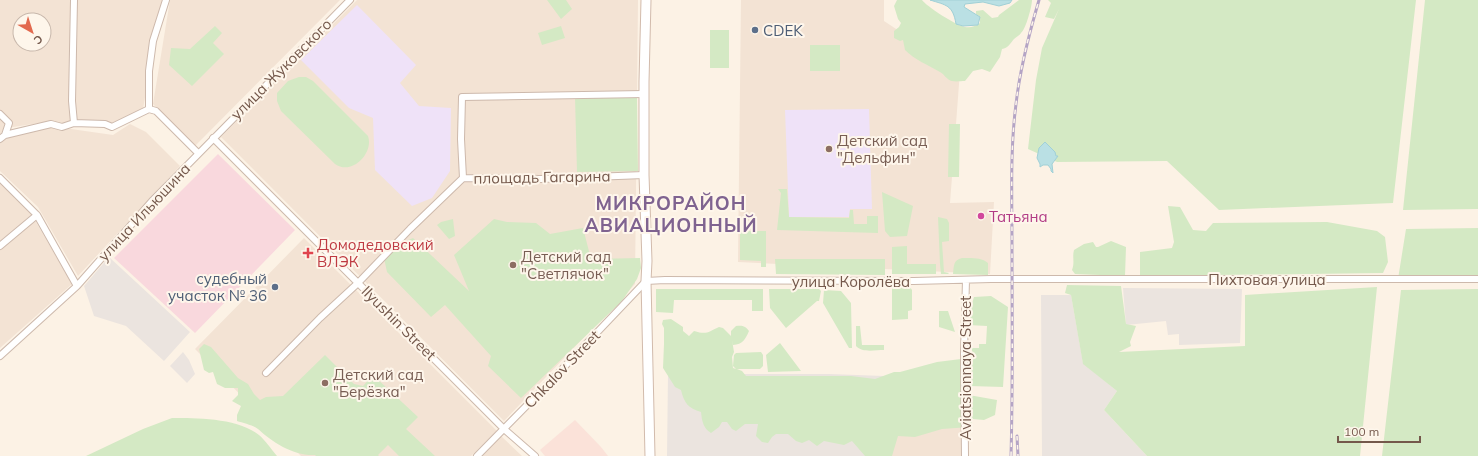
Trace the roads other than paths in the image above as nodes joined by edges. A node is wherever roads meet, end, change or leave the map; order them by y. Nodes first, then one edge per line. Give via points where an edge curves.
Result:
1 (74, 0) edge
2 (166, 0) edge
3 (350, 0) edge
4 (646, 0) edge
5 (644, 94) junction
6 (150, 109) junction
7 (0, 114) edge
8 (74, 123) junction
9 (3, 137) edge
10 (213, 138) junction
11 (198, 153) junction
12 (644, 176) junction
13 (0, 178) edge
14 (463, 178) junction
15 (37, 215) junction
16 (0, 246) edge
17 (1056, 279) joint
18 (1478, 279) edge
19 (966, 280) junction
20 (646, 281) junction
21 (358, 283) junction
22 (77, 286) junction
23 (0, 356) edge
24 (266, 373) dead end
25 (504, 429) junction
26 (477, 456) edge
27 (535, 456) edge
28 (650, 456) edge
29 (965, 456) edge

1 - 8 street
2 - 6 street via 153,41 149,71
3 - 10 street, улица Жуковского
4 - 5 main road
5 - 12 main road
5 - 14 street, площадь Гагарина via 462,97
6 - 8 street via 112,127 105,124
6 - 11 street via 156,111
7 - 9 street via 9,122
8 - 9 street via 62,127 51,124
10 - 11 street, улица Ильюшина
10 - 21 street, Ilyushin Street
11 - 22 street, улица Ильюшина
12 - 14 street, площадь Гагарина
12 - 20 main road
13 - 15 street
14 - 21 street
15 - 16 street
15 - 22 street
17 - 18 street, Пихтовая улица
17 - 19 street, улица Королёва
19 - 20 street, улица Королёва
19 - 29 street, Aviatsionnaya Street
20 - 25 street, Chkalov Street
20 - 28 main road
21 - 24 street
21 - 25 street, Ilyushin Street
22 - 23 street, улица Ильюшина
25 - 26 street, Chkalov Street
25 - 27 street, Ilyushin Street

